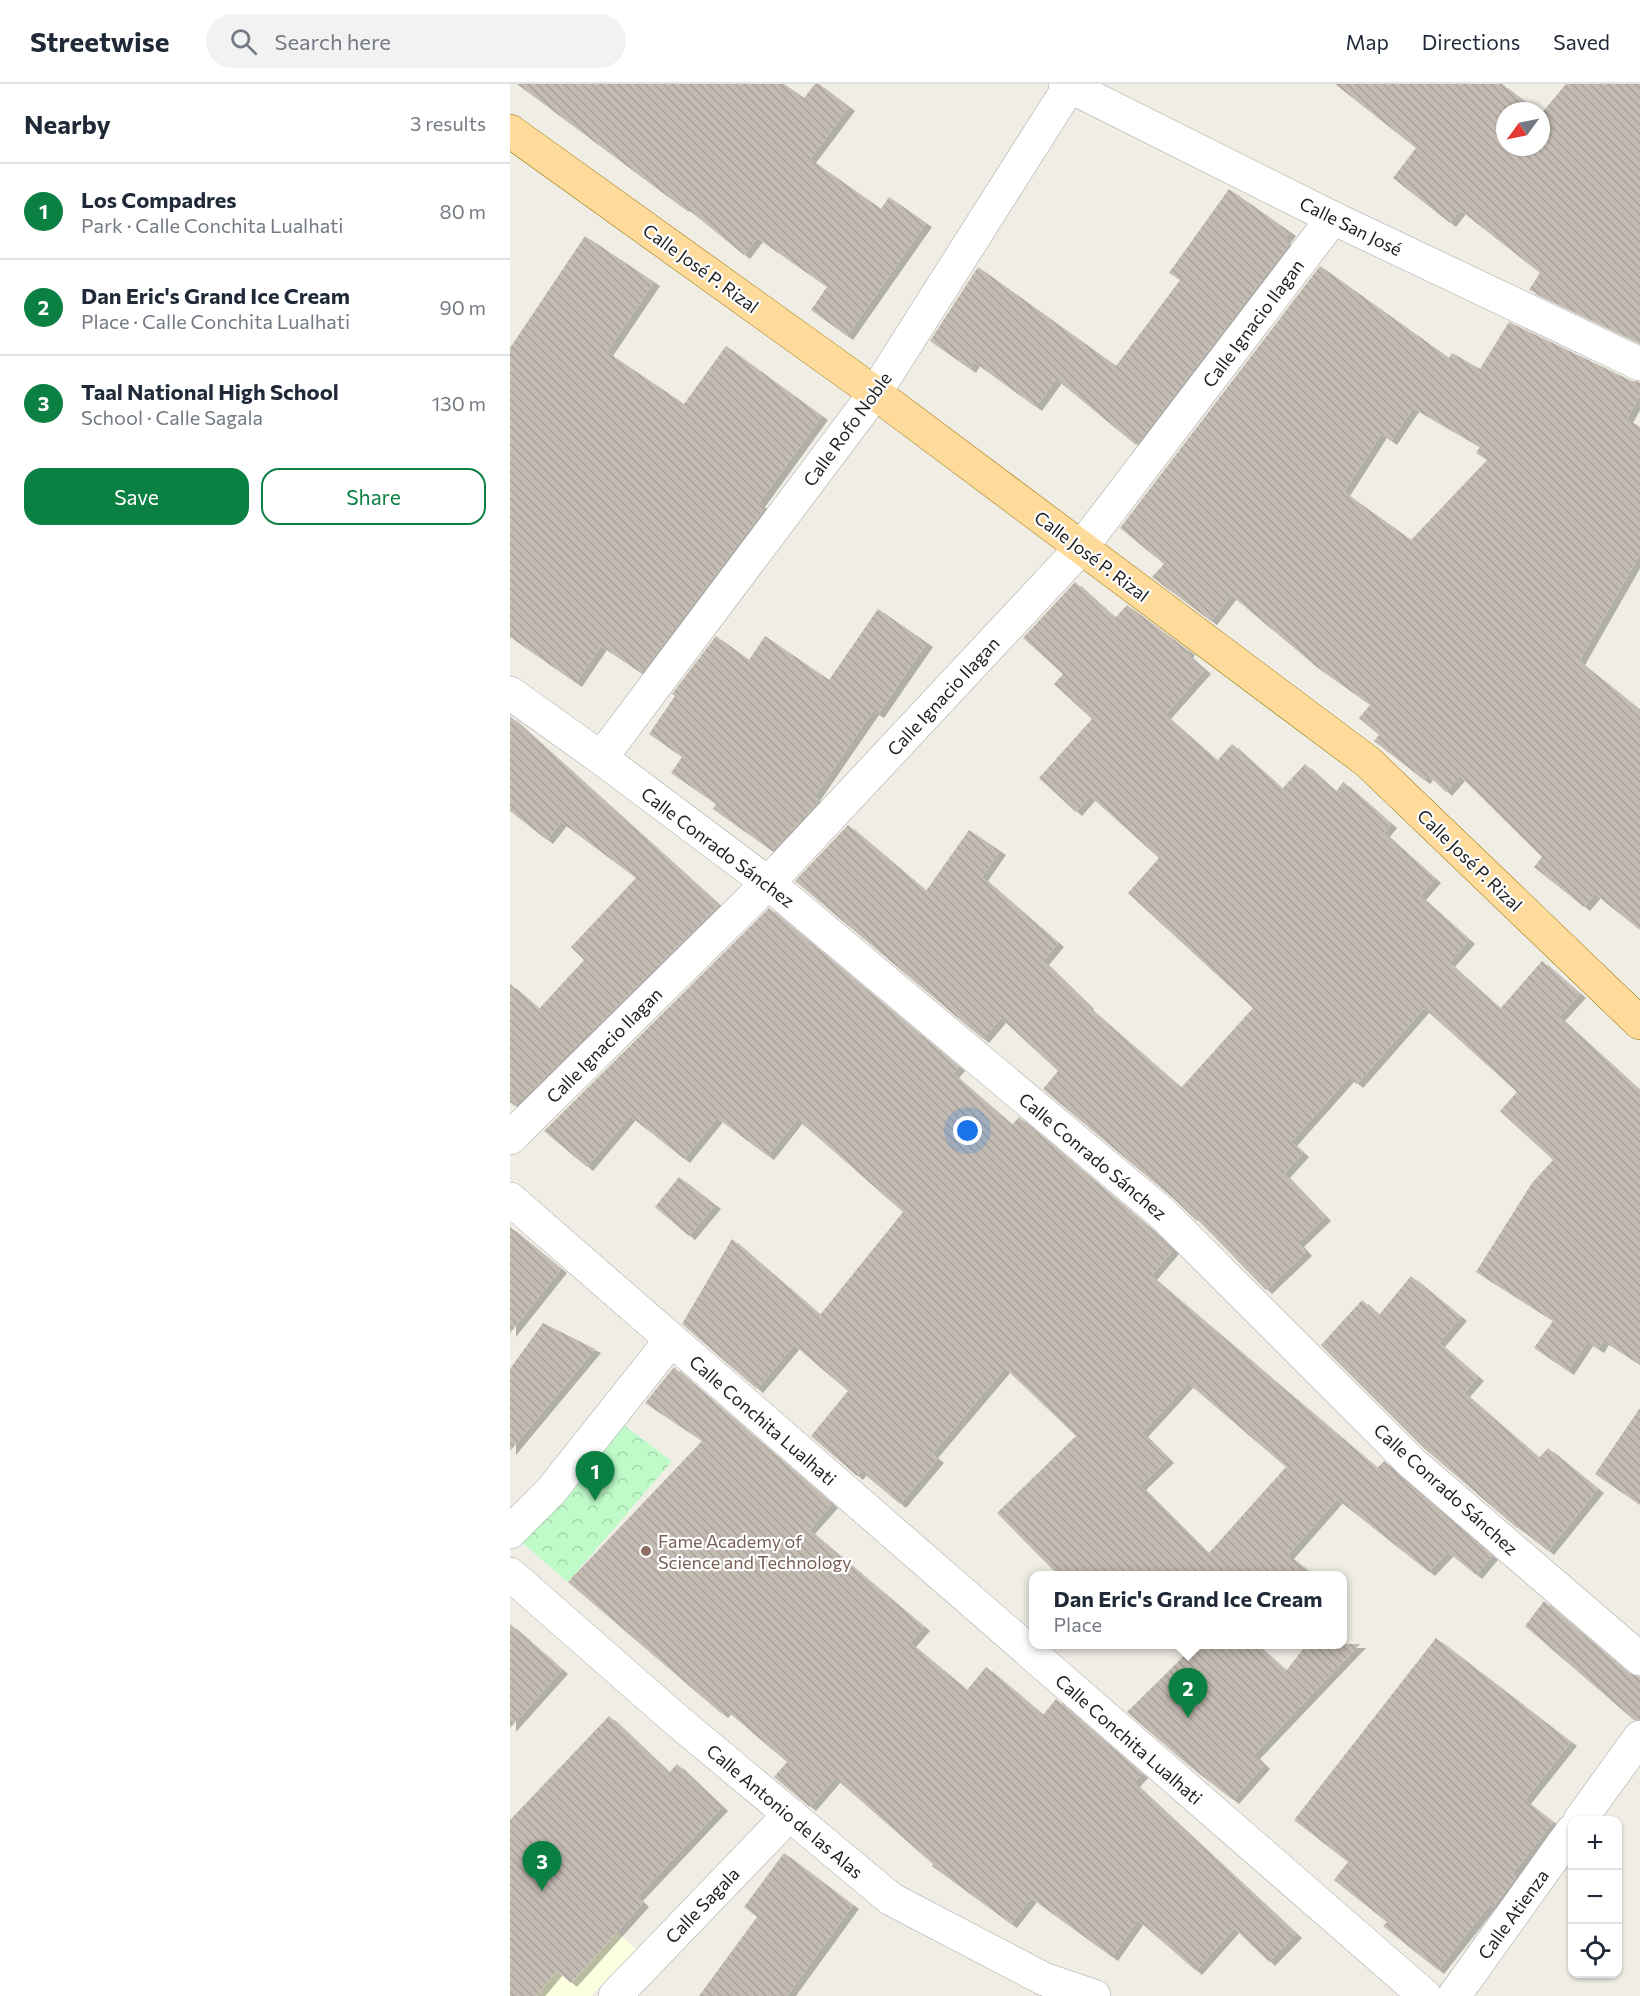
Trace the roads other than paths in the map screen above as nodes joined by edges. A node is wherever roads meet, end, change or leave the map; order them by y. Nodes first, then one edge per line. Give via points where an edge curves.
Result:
1 (1068, 85) edge
2 (510, 131) edge
3 (1333, 218) junction
4 (1640, 364) edge
5 (876, 393) junction
6 (1081, 548) junction
7 (510, 693) edge
8 (601, 758) junction
9 (768, 883) junction
10 (1640, 1023) edge
11 (510, 1138) edge
12 (510, 1199) edge
13 (671, 1340) junction
14 (510, 1532) edge
15 (510, 1574) edge
16 (1640, 1659) edge
17 (1640, 1737) edge
18 (790, 1814) junction
19 (1584, 1816) edge
20 (1568, 1837) edge
21 (615, 1996) edge
22 (1094, 1996) edge
23 (1425, 1996) edge
24 (1454, 1996) edge

1 - 3 street, Calle San José
1 - 5 street, Calle Rofo Noble
2 - 5 main road, Calle José P. Rizal
3 - 4 street, Calle San José
3 - 6 street, Calle Ignacio Ilagan
5 - 6 main road, Calle José P. Rizal
5 - 8 street, Calle Rofo Noble
6 - 9 street, Calle Ignacio Ilagan
6 - 10 main road, Calle José P. Rizal via 1368,762
7 - 8 street, Calle Conrado Sánchez
8 - 9 street, Calle Conrado Sánchez
9 - 11 street, Calle Ignacio Ilagan
9 - 16 street, Calle Conrado Sánchez via 1162,1213 1412,1463
12 - 13 street, Calle Conchita Lualhati
13 - 14 street via 551,1491
13 - 23 street, Calle Conchita Lualhati
15 - 18 street, Calle Antonio de las Alas
17 - 19 street
18 - 21 street, Calle Sagala
18 - 22 street, Calle Antonio de las Alas via 891,1899 1044,1978
20 - 24 street, Calle Atienza

